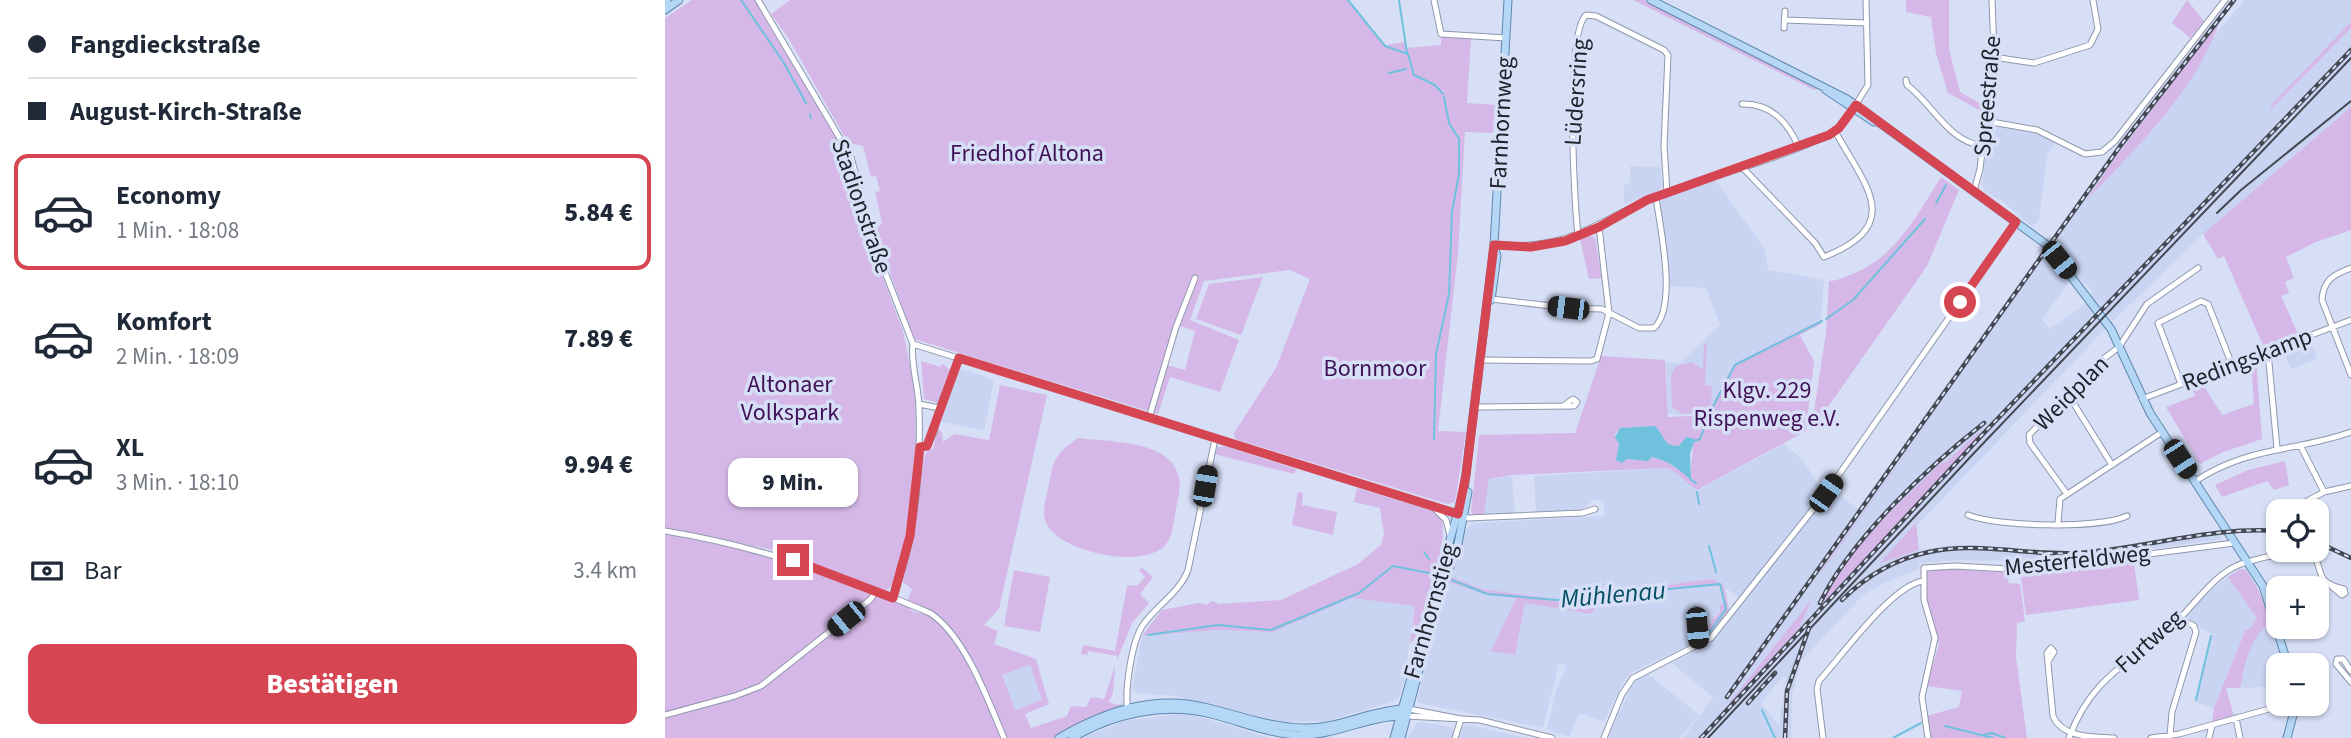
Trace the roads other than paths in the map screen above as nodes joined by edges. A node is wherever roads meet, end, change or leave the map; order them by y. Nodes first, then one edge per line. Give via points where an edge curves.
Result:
1 (679, 0) edge
2 (758, 0) edge
3 (1434, 0) edge
4 (1508, 0) edge
5 (1651, 0) edge
6 (1866, 0) edge
7 (1992, 0) edge
8 (2093, 0) edge
9 (2225, 0) edge
10 (665, 10) edge
11 (1785, 11) dead end
12 (1784, 20) junction
13 (1867, 23) junction
14 (1784, 29) dead end
15 (1506, 38) junction
16 (1993, 57) junction
17 (1906, 80) dead end
18 (1742, 104) dead end
19 (1855, 107) junction
20 (1986, 121) junction
21 (1835, 131) junction
22 (1798, 146) junction
23 (1983, 146) junction
24 (1742, 167) junction
25 (1974, 191) junction
26 (1667, 193) junction
27 (1656, 197) junction
28 (2016, 222) junction
29 (1599, 227) junction
30 (1579, 235) junction
31 (1494, 245) junction
32 (2198, 268) dead end
33 (2351, 268) edge
34 (1195, 278) dead end
35 (1491, 299) junction
36 (1609, 313) junction
37 (2351, 320) edge
38 (2332, 327) junction
39 (913, 344) junction
40 (2119, 347) junction
41 (2269, 352) junction
42 (959, 358) junction
43 (1483, 360) junction
44 (2232, 365) junction
45 (2351, 375) edge
46 (2181, 384) junction
47 (2069, 396) junction
48 (2142, 399) junction
49 (919, 404) junction
50 (1563, 406) dead end
51 (1478, 407) junction
52 (939, 408) junction
53 (1149, 418) junction
54 (2162, 432) junction
55 (2351, 432) edge
56 (1215, 439) junction
57 (2300, 445) junction
58 (920, 447) junction
59 (2277, 448) junction
60 (2112, 465) junction
61 (2194, 482) junction
62 (2351, 486) edge
63 (2324, 492) junction
64 (2067, 494) junction
65 (2311, 499) edge
66 (1431, 506) junction
67 (1595, 509) dead end
68 (1461, 515) junction
69 (1968, 515) dead end
70 (2127, 516) dead end
71 (2058, 523) junction
72 (665, 531) edge
73 (1450, 540) junction
74 (2234, 543) junction
75 (2266, 560) edge
76 (2316, 562) edge
77 (2248, 563) junction
78 (1923, 581) junction
79 (2331, 586) dead end
80 (876, 591) junction
81 (893, 598) junction
82 (1696, 609) dead end
83 (2179, 618) junction
84 (1699, 646) junction
85 (2284, 653) edge
86 (2049, 660) dead end
87 (2351, 671) edge
88 (2351, 682) edge
89 (2266, 710) edge
90 (1128, 711) junction
91 (1404, 712) junction
92 (665, 715) edge
93 (2293, 716) edge
94 (1384, 718) junction
95 (2236, 718) junction
96 (1461, 719) junction
97 (2212, 725) junction
98 (1395, 734) edge
99 (2070, 735) edge
100 (2170, 736) junction
101 (1004, 738) edge
102 (1059, 738) edge
103 (1072, 738) edge
104 (1401, 738) edge
105 (1455, 738) edge
106 (1552, 738) edge
107 (1604, 738) edge
108 (1823, 738) edge
109 (1928, 738) edge
110 (2114, 738) edge
111 (2151, 738) edge
112 (2209, 738) edge
113 (2240, 738) edge
114 (2287, 738) edge

1 - 10 main road
2 - 39 street, Stadionstraße via 851,157 874,244
3 - 15 street via 1439,33
4 - 15 main road, Farnhornweg
5 - 19 main road
6 - 13 street
7 - 16 street, Spreestraße
8 - 16 street via 2098,29 2090,45 2034,63
9 - 20 street via 2104,151 2082,154 2037,130
11 - 12 street
12 - 13 street
12 - 14 street
13 - 19 street via 1868,85
15 - 31 main road, Farnhornweg
16 - 20 street, Spreestraße
17 - 23 street via 1944,124 1961,138
18 - 22 street via 1776,114
19 - 21 street
19 - 25 main road
20 - 23 street, Spreestraße
21 - 22 street
21 - 24 street via 1866,183 1872,211 1865,232 1855,243 1824,257
22 - 24 street
23 - 25 street, Spreestraße
24 - 26 street
25 - 28 main road
26 - 27 street
26 - 30 street, Lüdersring via 1668,55 1615,25 1586,15 1581,22 1572,121
27 - 29 street
27 - 36 street via 1666,289 1663,316 1654,328 1645,329
28 - 40 main road via 2047,245 2108,325
28 - 84 street via 1826,493 1711,638
29 - 30 street
29 - 36 street
30 - 31 street via 1539,246
31 - 35 main road, Farnhornweg via 1497,256
31 - 68 main road, Farnhornweg
32 - 40 street, Weidplan via 2147,304
33 - 38 street via 2332,276 2323,288 2322,303
34 - 53 street via 1175,327
35 - 36 street
35 - 43 main road, Farnhornweg
36 - 43 street via 1595,360
37 - 38 street, Redingskamp
38 - 41 street, Redingskamp
38 - 45 street
39 - 42 street
39 - 49 street, Stadionstraße
40 - 47 street, Weidplan
40 - 48 main road
41 - 44 street, Redingskamp
41 - 59 street
42 - 52 street
42 - 53 street
43 - 51 main road, Farnhornweg
44 - 46 street, Redingskamp
44 - 46 street via 2204,302 2158,323
46 - 48 street, Redingskamp
47 - 60 street
47 - 64 street, Weidplan via 2029,435
48 - 54 main road
49 - 52 street
49 - 58 street, Stadionstraße
50 - 51 street
51 - 68 main road, Farnhornweg
52 - 58 street via 932,438
53 - 56 street
54 - 60 street
54 - 61 main road
55 - 57 street
56 - 66 street
56 - 90 street via 1187,575 1140,630 1127,688
57 - 59 street
57 - 63 street
58 - 81 street, Stadionstraße via 910,536
59 - 61 street via 2241,457
60 - 64 street
61 - 74 main road
62 - 63 street
63 - 65 street
64 - 71 street via 2059,502
66 - 68 street
66 - 73 street via 1446,520
67 - 68 street
68 - 73 main road, Farnhornstieg
68 - 91 main road, Farnhornstieg via 1458,544
69 - 71 street via 2011,524
70 - 71 street
72 - 80 street via 778,555
73 - 91 main road, Farnhornstieg
74 - 77 main road
74 - 78 street, Mesterfeldweg via 2026,570 1924,568
75 - 77 street, Furtweg
76 - 79 street via 2320,576
77 - 83 street, Furtweg via 2196,598
77 - 85 main road via 2267,594
78 - 108 street via 1895,596 1819,681
78 - 109 street via 1935,638 1923,693
80 - 81 street
80 - 92 street via 761,686
81 - 101 street via 941,621 971,665
82 - 84 street
83 - 99 street, Furtweg via 2097,688
83 - 100 street via 2196,632 2172,712
84 - 107 street via 1633,678
86 - 99 street via 2053,716
87 - 88 street via 2343,659 2337,659
89 - 95 street
90 - 91 main road via 1159,703 1192,704 1265,725 1308,728
90 - 94 main road via 1188,710 1299,735
90 - 102 main road via 1096,718
90 - 103 main road
91 - 94 main road
91 - 96 street
91 - 98 main road
91 - 104 main road
93 - 114 main road
94 - 98 main road
95 - 97 street
95 - 113 street
96 - 105 street
96 - 106 street
97 - 100 street
97 - 112 street
99 - 110 street
100 - 111 street

